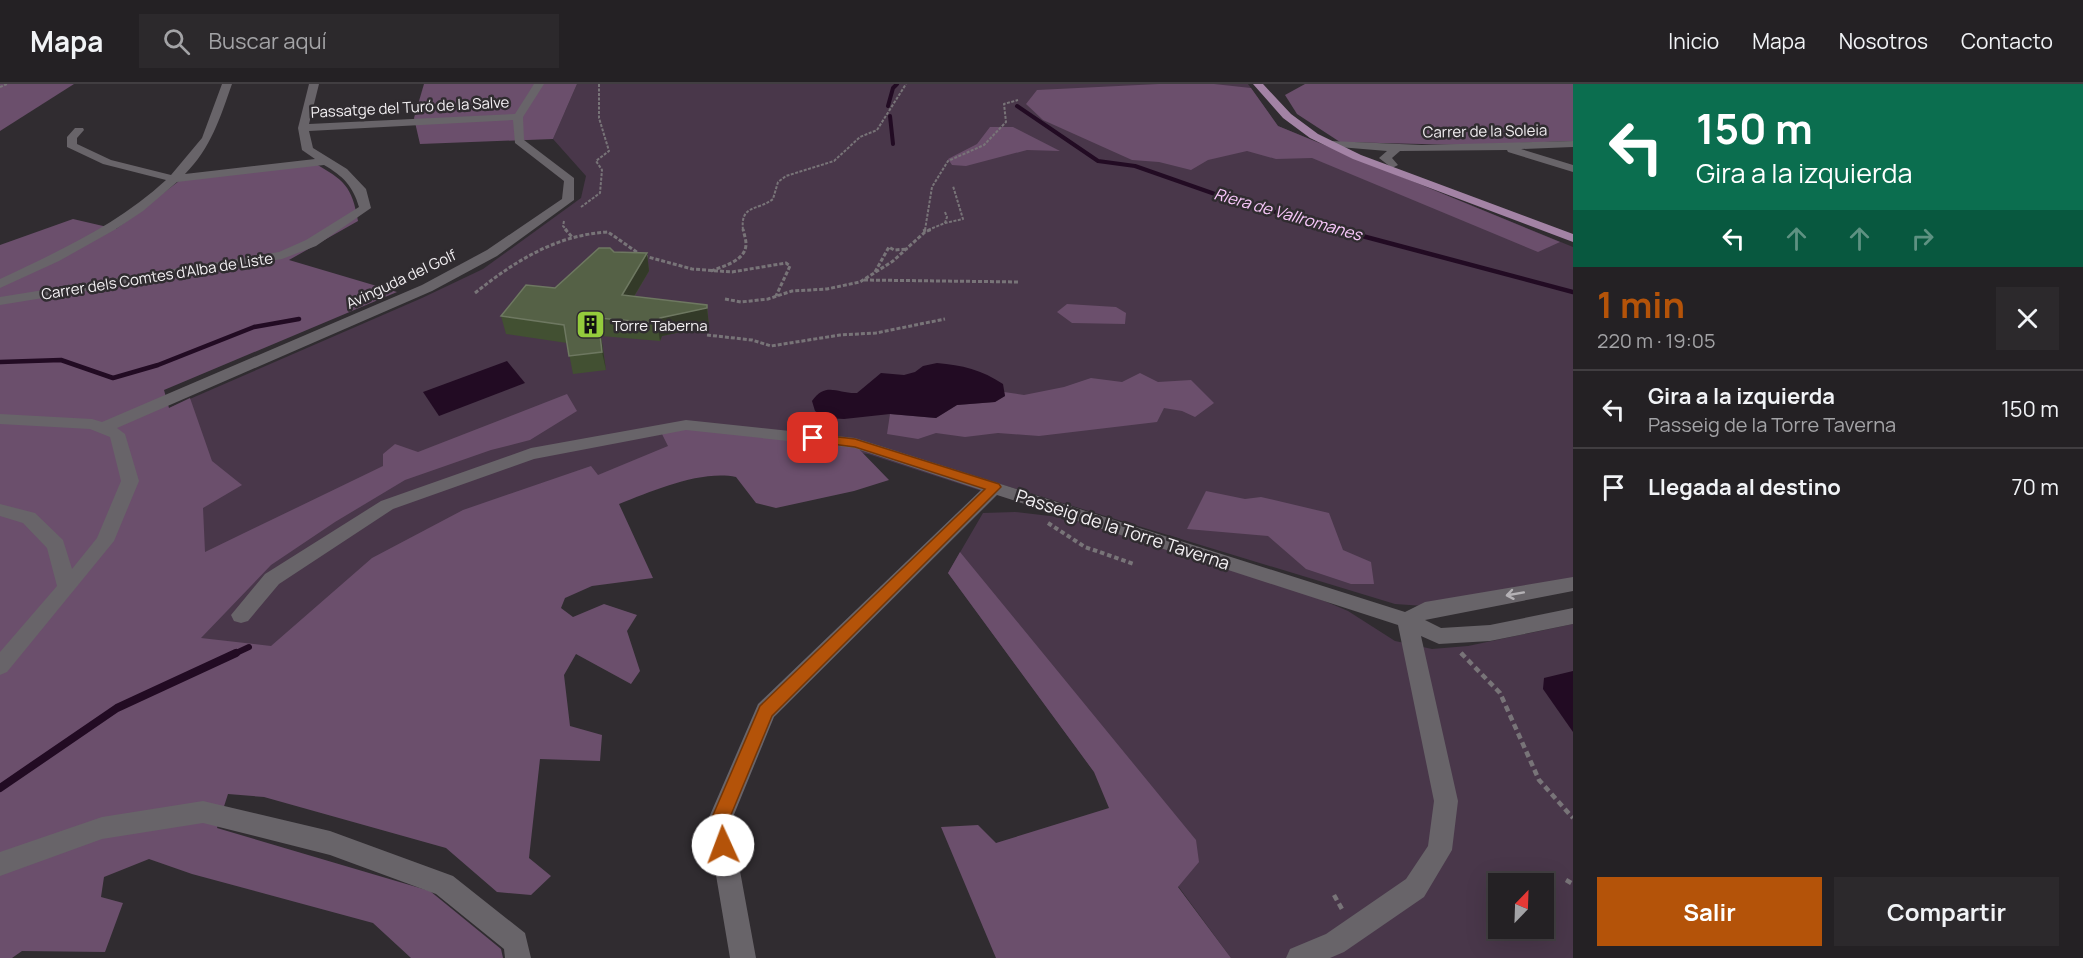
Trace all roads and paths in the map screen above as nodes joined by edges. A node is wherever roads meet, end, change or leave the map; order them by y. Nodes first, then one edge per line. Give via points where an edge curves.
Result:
1 (7, 84) edge
2 (227, 84) edge
3 (314, 84) edge
4 (539, 84) edge
5 (599, 84) edge
6 (906, 84) edge
7 (1258, 84) edge
8 (0, 87) edge
9 (1018, 100) dead end
10 (518, 117) junction
11 (303, 128) junction
12 (80, 130) dead end
13 (1331, 144) junction
14 (1573, 144) edge
15 (1505, 147) junction
16 (1397, 148) junction
17 (326, 161) junction
18 (1392, 165) junction
19 (1573, 169) edge
20 (175, 179) junction
21 (953, 186) dead end
22 (945, 212) dead end
23 (573, 213) dead end
24 (564, 219) dead end
25 (945, 223) junction
26 (925, 232) junction
27 (1570, 232) edge
28 (572, 237) junction
29 (908, 249) junction
30 (710, 271) junction
31 (875, 273) junction
32 (863, 280) junction
33 (1020, 282) dead end
34 (0, 284) edge
35 (782, 286) junction
36 (792, 291) junction
37 (475, 293) dead end
38 (776, 296) junction
39 (725, 299) dead end
40 (0, 301) edge
41 (945, 319) dead end
42 (707, 335) dead end
43 (0, 419) edge
44 (102, 428) junction
45 (994, 487) junction
46 (1050, 504) junction
47 (0, 510) edge
48 (1134, 564) dead end
49 (1573, 584) edge
50 (67, 588) junction
51 (241, 615) dead end
52 (1573, 616) edge
53 (1407, 620) junction
54 (1439, 636) junction
55 (0, 666) edge
56 (1573, 818) edge
57 (0, 864) edge
58 (1566, 880) dead end
59 (1573, 884) edge
60 (518, 958) edge
61 (743, 958) edge
62 (1299, 958) edge

1 - 8 path
2 - 20 street via 205,143
3 - 11 street
4 - 10 street
5 - 23 path via 599,121 609,151 596,161 602,170 600,193
6 - 30 path via 877,130 860,137 834,161 778,182 770,202 743,217 744,253
7 - 13 main road via 1293,122
9 - 26 path via 1004,104 1006,122 984,145 948,161 932,187
10 - 11 street, Passatge del Turó de la Salve
10 - 44 street, Avinguda del Golf via 519,141 570,180 568,200 492,253 427,288
11 - 17 street, Carrer dels Comtes d'Alba de Liste via 308,150
12 - 20 street via 70,145 107,162
13 - 16 street, Carrer de la Soleia
13 - 18 main road
13 - 27 main road via 1357,157
14 - 15 street, Carrer de la Soleia
15 - 16 street, Carrer de la Soleia
15 - 19 street
16 - 18 street, Carrer de la Soleia via 1385,158
17 - 20 street
17 - 40 street, Carrer dels Comtes d'Alba de Liste via 343,171 360,189 365,208 311,243 282,255
18 - 27 main road
20 - 34 street via 109,228
21 - 25 path via 964,217
22 - 25 path
24 - 28 path via 563,226
25 - 26 path
26 - 29 path
28 - 30 path via 608,231 641,255
28 - 37 path via 524,256
29 - 31 path
29 - 31 path via 889,247
30 - 35 path via 732,273 782,262 790,266
31 - 32 path
32 - 33 path
32 - 36 path via 827,289
35 - 36 path
35 - 38 path
36 - 38 path
38 - 39 path via 741,302
41 - 42 path via 876,333 840,334 771,345
43 - 44 street via 92,424
44 - 50 street via 117,434 130,481 105,541
45 - 46 street, Passeig de la Torre Taverna
45 - 51 street, Passeig de la Torre Taverna via 855,443 686,424 531,454 387,504 273,579
45 - 61 street via 766,711 719,822
46 - 48 path via 1047,523 1086,547
46 - 53 street, Passeig de la Torre Taverna
47 - 50 street via 29,518 56,545
49 -> 53 street via 1425,610
50 - 55 street
52 - 54 street, Passeig de la Torre Taverna via 1490,633
53 - 54 street, Passeig de la Torre Taverna
53 - 62 street via 1446,801 1440,850 1415,888 1335,943
54 - 56 path via 1500,693 1539,780
57 - 60 street via 102,828 203,812 330,843 444,885 516,942
58 - 59 path

